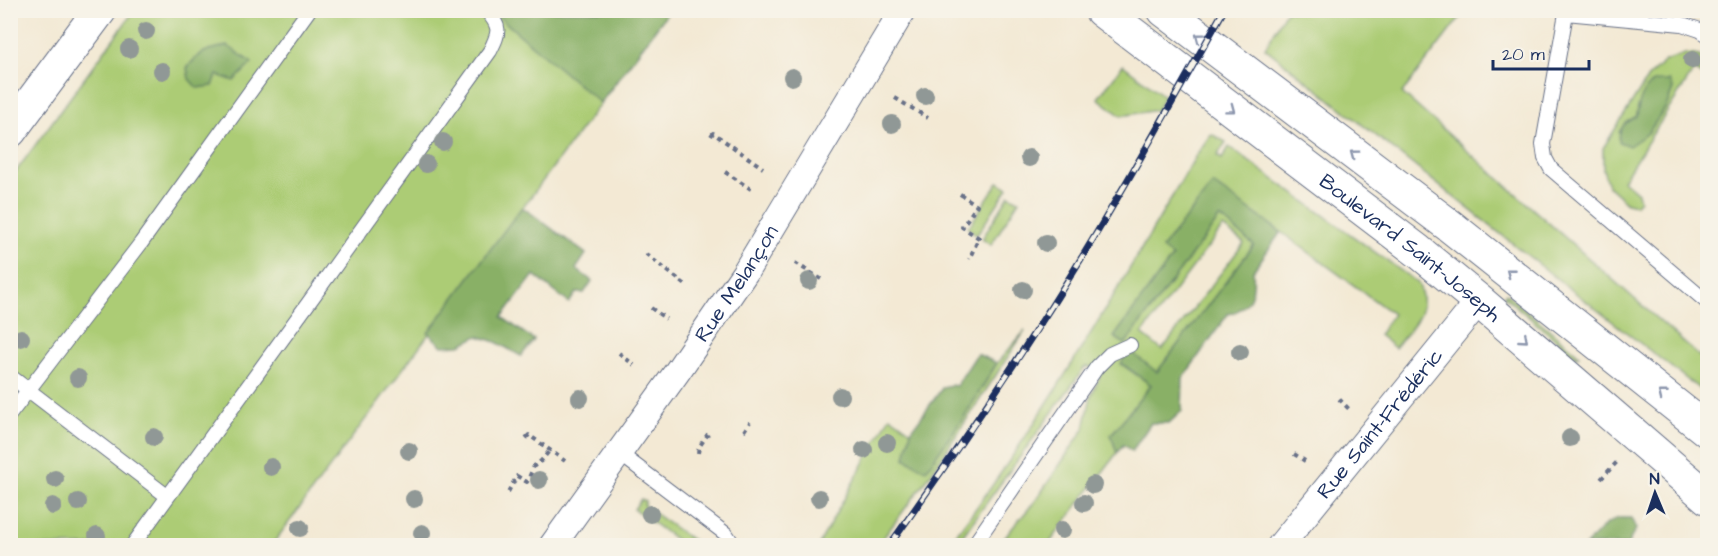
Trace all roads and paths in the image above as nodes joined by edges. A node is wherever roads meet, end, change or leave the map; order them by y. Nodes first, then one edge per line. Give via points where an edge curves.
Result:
1 (100, 10) edge
2 (309, 10) edge
3 (486, 10) edge
4 (903, 10) edge
5 (1101, 10) edge
6 (1164, 10) edge
7 (1566, 12) edge
8 (1707, 35) edge
9 (895, 98) dead end
10 (928, 118) dead end
11 (10, 131) edge
12 (711, 136) dead end
13 (763, 168) dead end
14 (725, 172) dead end
15 (751, 189) dead end
16 (960, 194) dead end
17 (646, 254) dead end
18 (969, 259) dead end
19 (795, 263) dead end
20 (821, 279) dead end
21 (687, 286) dead end
22 (1479, 301) junction
23 (1707, 303) edge
24 (651, 308) dead end
25 (666, 319) dead end
26 (1130, 345) dead end
27 (619, 353) dead end
28 (634, 364) dead end
29 (10, 376) edge
30 (29, 389) junction
31 (1339, 399) dead end
32 (1349, 409) dead end
33 (10, 414) edge
34 (750, 422) dead end
35 (1707, 430) edge
36 (744, 431) dead end
37 (708, 434) dead end
38 (526, 438) dead end
39 (550, 450) junction
40 (619, 453) junction
41 (698, 453) dead end
42 (1294, 454) dead end
43 (1622, 456) dead end
44 (565, 461) dead end
45 (1305, 461) dead end
46 (1601, 478) dead end
47 (508, 492) dead end
48 (167, 496) junction
49 (1707, 498) edge
50 (132, 546) edge
51 (552, 546) edge
52 (734, 546) edge
53 (973, 546) edge
54 (1280, 546) edge

1 - 11 main road
2 - 30 lane via 141,243
3 - 48 lane via 498,28 490,51
4 - 40 street, Rue Melançon via 746,271
5 -> 22 main road, Boulevard Saint-Joseph via 1418,250
35 -> 6 main road, Boulevard Saint-Joseph via 1458,232
7 - 8 lane via 1682,24
7 - 23 lane via 1543,144 1545,158 1551,169
9 - 10 path
12 - 13 path via 713,133
14 - 15 path
16 - 18 path via 977,205 962,227 979,238
17 - 21 path
19 - 20 path
22 -> 49 main road, Boulevard Saint-Joseph
22 - 54 street, Rue Saint-Frédéric
24 - 25 path
26 - 53 lane via 1110,354 1097,367
27 - 28 path
29 - 30 lane
30 - 33 lane
30 - 48 lane
31 - 32 path
34 - 36 path
37 - 41 path
38 - 39 path via 529,435
39 - 44 path
39 - 47 path via 534,466 527,482 517,476
40 - 51 street, Rue Melançon
40 - 52 lane via 726,534
42 - 45 path
43 - 46 path
48 - 50 lane

